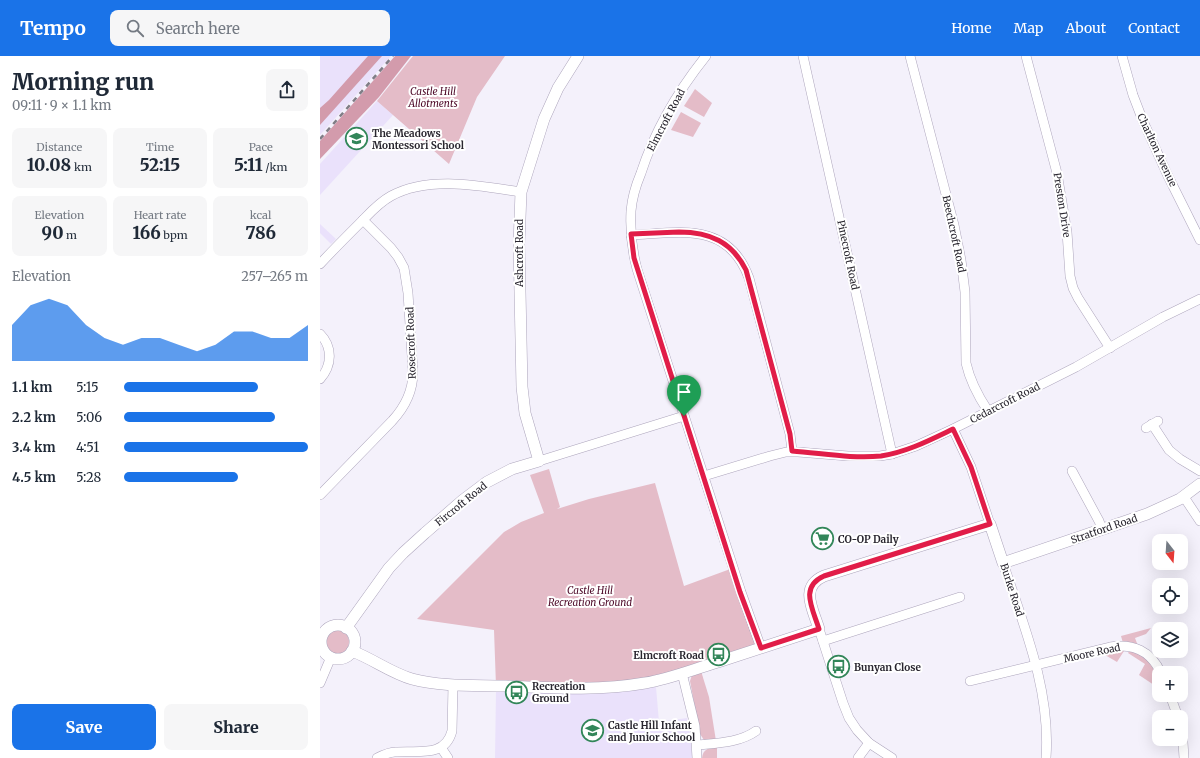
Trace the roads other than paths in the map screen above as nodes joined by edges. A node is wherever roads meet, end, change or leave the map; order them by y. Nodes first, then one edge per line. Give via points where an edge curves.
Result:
1 (578, 56) edge
2 (706, 56) edge
3 (803, 56) edge
4 (910, 56) edge
5 (1026, 56) edge
6 (1122, 56) edge
7 (521, 192) junction
8 (363, 220) junction
9 (631, 234) junction
10 (1200, 240) edge
11 (320, 264) edge
12 (1200, 299) edge
13 (320, 334) edge
14 (1110, 348) junction
15 (320, 379) edge
16 (988, 411) junction
17 (684, 416) junction
18 (1152, 424) dead end
19 (953, 429) junction
20 (792, 451) junction
21 (892, 454) junction
22 (539, 460) junction
23 (1072, 471) dead end
24 (1200, 471) edge
25 (704, 476) junction
26 (1200, 484) edge
27 (320, 495) edge
28 (1184, 496) junction
29 (1200, 521) edge
30 (990, 524) junction
31 (1102, 529) junction
32 (1003, 563) junction
33 (960, 597) dead end
34 (346, 628) junction
35 (819, 629) junction
36 (321, 634) edge
37 (823, 640) junction
38 (761, 648) junction
39 (352, 651) junction
40 (331, 657) junction
41 (1036, 665) junction
42 (1156, 666) edge
43 (682, 674) junction
44 (970, 681) dead end
45 (320, 683) edge
46 (453, 685) junction
47 (756, 731) dead end
48 (869, 743) junction
49 (697, 745) junction
50 (1183, 746) edge
51 (442, 749) junction
52 (377, 758) edge
53 (448, 758) edge
54 (697, 758) edge
55 (858, 758) edge
56 (892, 758) edge
57 (1046, 758) edge
58 (1184, 758) edge

1 - 7 street, Ashcroft Road via 558,88 544,119
2 - 9 street, Elmcroft Road via 672,104 649,149 633,199
3 - 21 street, Pinecroft Road
4 - 16 street, Beechcroft Road via 962,260 968,374
5 - 14 street, Preston Drive via 1059,184 1073,288
6 - 10 street, Charlton Avenue via 1143,121
7 - 8 street via 461,185 421,186 391,196
7 - 22 street, Ashcroft Road via 521,379 525,413
8 - 11 street
8 - 27 street, Rosecroft Road via 391,248 404,268 408,293 413,383 404,406 392,422
9 - 17 street, Elmcroft Road via 637,268
9 - 20 street via 701,234 722,242 741,260 751,283 790,434
12 - 14 street, Cedarcroft Road
13 - 15 street via 328,345 330,358
14 - 16 street, Cedarcroft Road
16 - 19 street, Cedarcroft Road
17 - 22 street, Fircroft Road
17 - 25 street, Elmcroft Road
18 - 24 street via 1169,450
19 - 21 street, Cedarcroft Road
19 - 30 street, Burke Road via 971,467
20 - 21 street, Cedarcroft Road via 855,456
20 - 25 street, Cedarcroft Road
22 - 34 street, Fircroft Road via 512,469 487,482 463,500 395,561
23 - 31 street
25 - 38 street, Elmcroft Road via 740,592
26 - 28 street, Stratford Road
28 - 29 street
28 - 31 street, Stratford Road via 1153,512
30 - 32 street, Burke Road
30 - 35 street via 817,578 809,592
31 - 32 street, Stratford Road
32 - 41 street, Burke Road
33 - 37 street
34 - 36 street via 337,625
34 - 39 street via 354,638
35 - 37 street
35 - 38 street
36 - 40 street via 322,648
37 - 48 street via 846,711 857,730
38 - 43 street
39 - 40 street via 345,657
39 - 46 street via 395,673 425,682
40 - 45 street
41 - 42 street, Moore Road via 1122,645 1146,653
41 - 44 street, Moore Road
41 - 57 street, Burke Road via 1045,710
43 - 46 street via 647,683 599,688
43 - 49 street
46 - 51 street via 452,730
47 - 49 street via 750,736 725,743
48 - 55 street
48 - 56 street
49 - 54 street
50 - 58 street
51 - 52 street via 427,754 395,752
51 - 53 street

